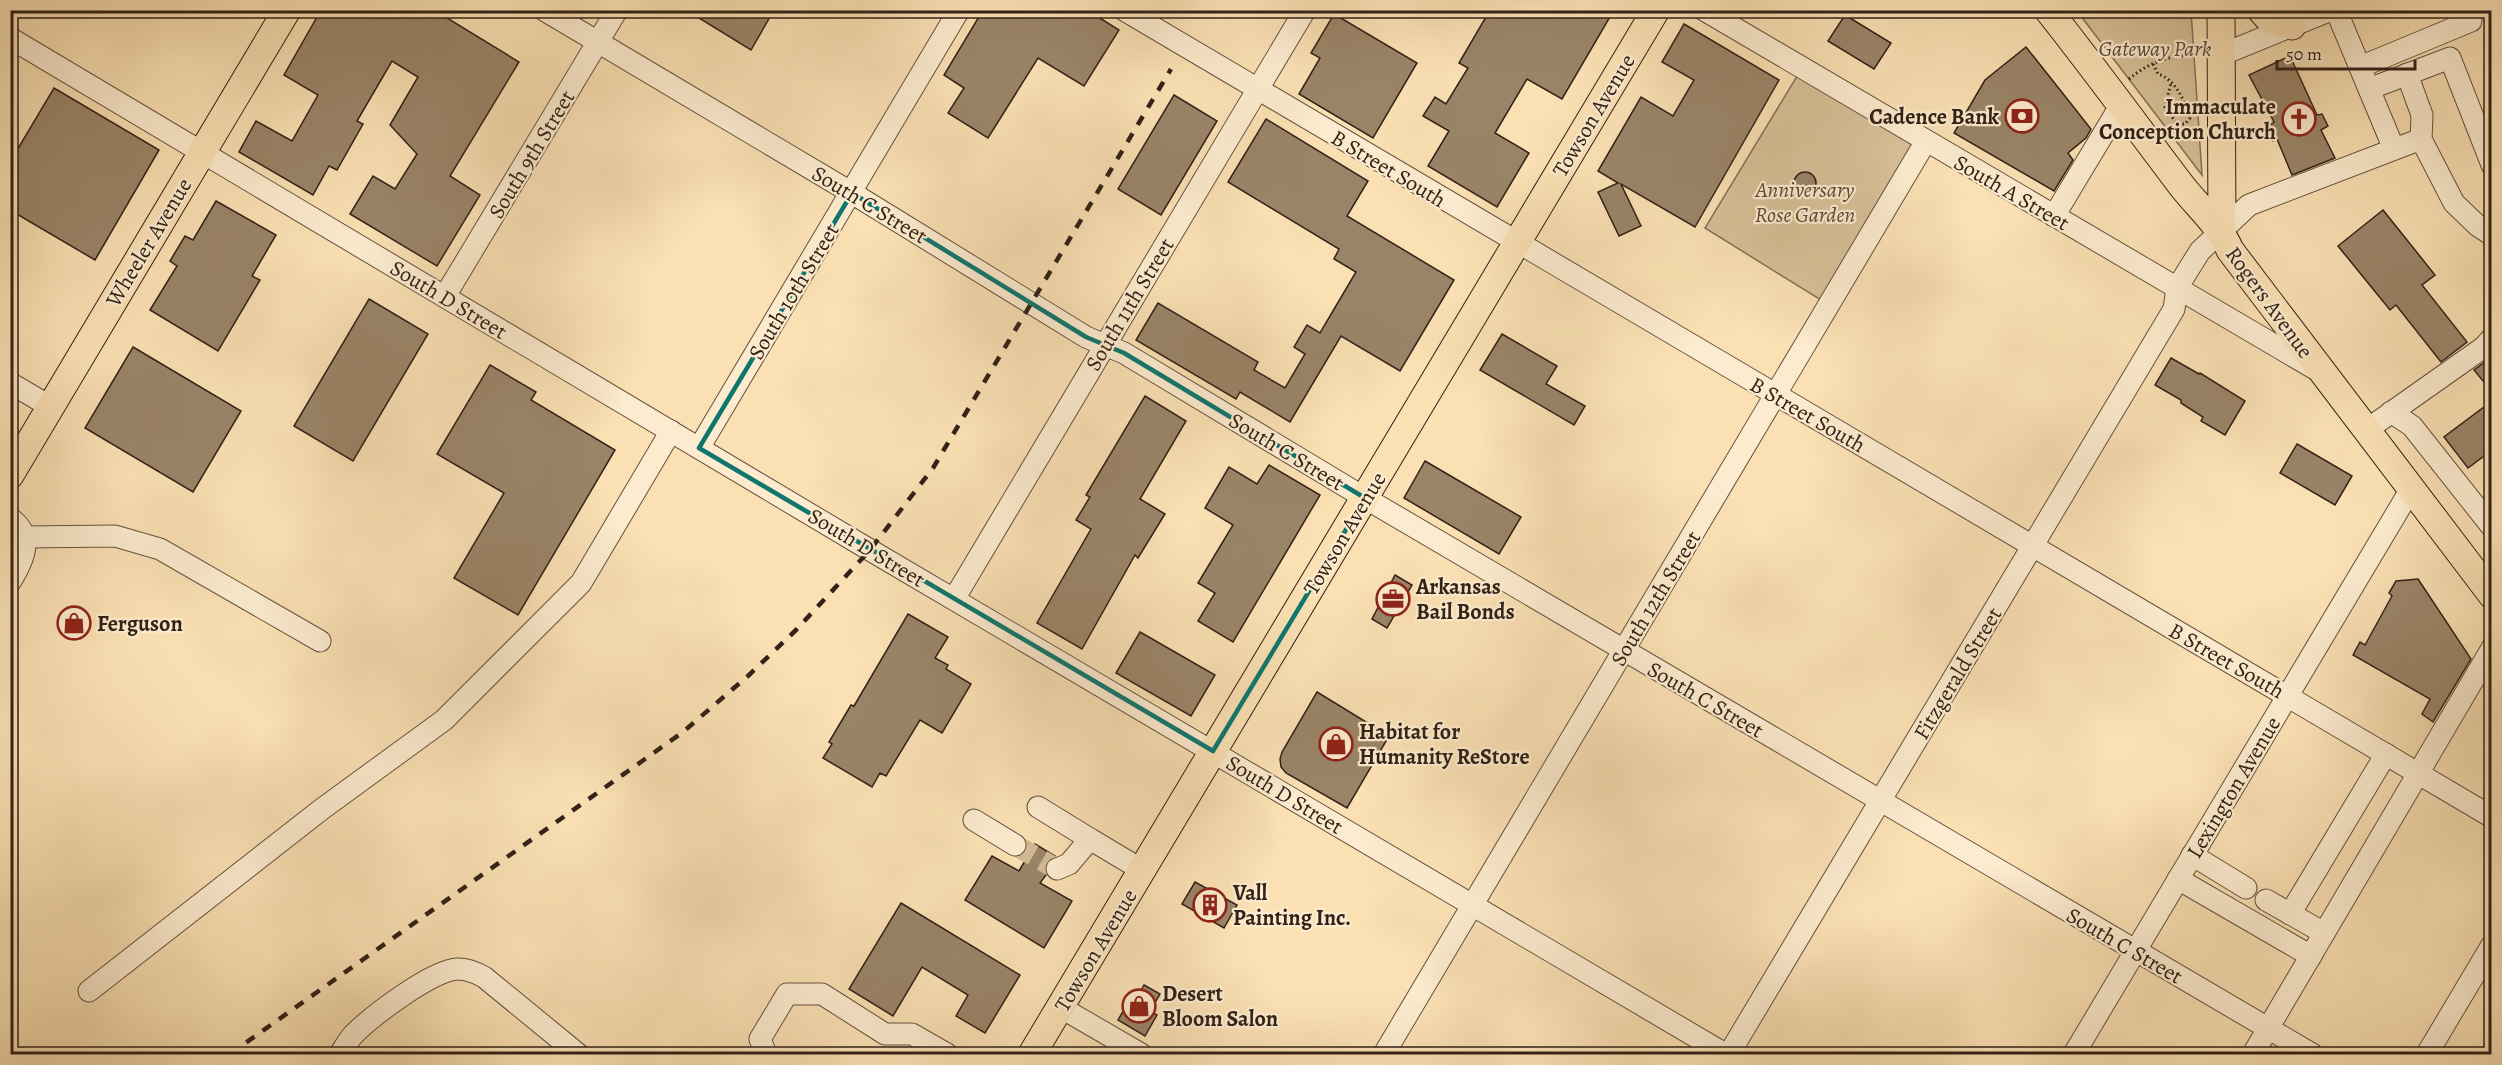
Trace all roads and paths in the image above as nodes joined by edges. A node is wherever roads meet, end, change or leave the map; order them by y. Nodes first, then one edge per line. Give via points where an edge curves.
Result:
1 (286, 10) edge
2 (544, 10) edge
3 (617, 10) edge
4 (959, 10) edge
5 (1124, 10) edge
6 (1305, 10) edge
7 (1656, 10) edge
8 (1704, 10) edge
9 (2048, 10) edge
10 (2221, 10) edge
11 (2261, 10) edge
12 (2331, 10) edge
13 (2336, 10) edge
14 (2471, 21) dead end
15 (2292, 26) junction
16 (10, 38) edge
17 (598, 42) junction
18 (2208, 55) junction
19 (2153, 64) junction
20 (2360, 67) junction
21 (2407, 74) junction
22 (2171, 83) junction
23 (2369, 89) junction
24 (1258, 90) junction
25 (2125, 92) junction
26 (2421, 139) junction
27 (1926, 141) junction
28 (2394, 149) junction
29 (202, 150) junction
30 (2492, 165) edge
31 (852, 193) junction
32 (2054, 216) junction
33 (2222, 231) junction
34 (2492, 235) edge
35 (1516, 243) junction
36 (2177, 288) junction
37 (445, 296) junction
38 (2492, 339) edge
39 (1104, 345) junction
40 (2321, 372) junction
41 (10, 383) edge
42 (1776, 395) junction
43 (51, 407) junction
44 (2391, 412) junction
45 (671, 431) junction
46 (2365, 431) junction
47 (699, 448) junction
48 (10, 475) edge
49 (2411, 489) junction
50 (1365, 498) junction
51 (10, 518) edge
52 (2492, 527) edge
53 (26, 537) junction
54 (2033, 546) junction
55 (10, 582) edge
56 (2489, 587) edge
57 (954, 599) junction
58 (320, 641) dead end
59 (2492, 648) edge
60 (1624, 650) junction
61 (2287, 696) junction
62 (1213, 751) junction
63 (2386, 754) junction
64 (2417, 772) junction
65 (1880, 801) junction
66 (1038, 807) dead end
67 (2492, 817) edge
68 (974, 820) dead end
69 (1090, 839) junction
70 (1016, 845) tunnel mouth
71 (2192, 855) junction
72 (1056, 869) dead end
73 (1142, 870) junction
74 (2178, 879) junction
75 (2246, 888) dead end
76 (2266, 900) dead end
77 (1472, 906) junction
78 (2290, 914) junction
79 (2324, 933) junction
80 (2492, 945) edge
81 (2135, 951) junction
82 (2311, 956) junction
83 (88, 991) dead end
84 (1060, 1007) junction
85 (2268, 1029) junction
86 (340, 1054) edge
87 (578, 1054) edge
88 (766, 1054) edge
89 (947, 1054) edge
90 (1032, 1054) edge
91 (1141, 1054) edge
92 (1384, 1054) edge
93 (1725, 1054) edge
94 (1729, 1054) edge
95 (2074, 1054) edge
96 (2253, 1054) edge
97 (2312, 1054) edge
98 (2427, 1054) edge

1 - 29 main road, Wheeler Avenue
2 - 17 street, South C Street
3 - 17 street, South 9th Street
4 - 31 street, South 10th Street
5 - 24 street, B Street South
6 - 24 street, South 11th Street
7 - 35 main road, Towson Avenue
8 - 27 street, South A Street
9 - 25 main road, Rogers Avenue
10 - 18 main road
11 - 15 main road via 2269,19
12 - 15 street
13 - 20 street
14 - 20 street
15 - 18 street
16 - 29 street, South D Street
17 - 31 street, South C Street
17 - 37 street, South 9th Street
18 - 19 path via 2176,55
18 - 33 main road
19 - 22 path via 2158,74
19 - 25 path via 2142,68
20 - 23 street
21 - 23 street
21 - 26 street via 2422,115
21 - 30 street via 2450,58
22 - 22 path via 2185,100 2190,118 2186,124 2177,124 2165,107
23 - 28 street
24 - 35 street, B Street South
24 - 39 street, South 11th Street
25 - 32 street
25 - 33 main road, Rogers Avenue via 2183,186
26 - 28 street, Fitzgerald Street
26 - 34 street via 2454,203
27 - 32 street, South A Street
27 - 42 street, South 12th Street
28 - 33 street, Fitzgerald Street via 2249,205
29 - 37 street, South D Street
29 - 43 main road, Wheeler Avenue
31 - 39 street, South C Street
31 - 47 street, South 10th Street
32 - 36 street, South A Street
33 - 36 street, Fitzgerald Street via 2200,251
33 - 40 main road, Rogers Avenue via 2230,250
35 - 42 street, B Street South
35 - 50 main road, Towson Avenue
36 - 40 street, South A Street
36 - 54 street, Fitzgerald Street via 2174,309
37 - 45 street, South D Street
38 - 44 street
39 - 50 street, South C Street via 1124,353
39 - 57 street, South 11th Street
40 - 46 main road, Rogers Avenue
41 - 43 street
42 - 54 street, B Street South
42 - 60 street, South 12th Street
43 - 48 main road, Wheeler Avenue
44 - 46 street
44 - 52 street via 2412,426
45 - 47 street, South D Street
45 - 83 street via 581,583 444,720 322,809
46 - 49 main road, Rogers Avenue
47 - 57 street, South D Street
49 - 56 main road, Rogers Avenue
49 - 61 street, Lexington Avenue
50 - 60 street, South C Street
50 - 62 main road, Towson Avenue
51 - 53 street via 19,524
53 - 55 street via 24,556
53 - 58 street via 115,536 160,549
54 - 61 street, B Street South
54 - 65 street, Fitzgerald Street
57 - 62 street, South D Street
59 - 64 street
60 - 65 street, South C Street
60 - 77 street, South 12th Street
61 - 63 street, B Street South
61 - 71 street, Lexington Avenue
62 - 73 main road, Towson Avenue
62 - 77 street, South D Street
63 - 64 street, B Street South
63 - 78 street
64 - 67 street, B Street South
64 - 79 street
65 - 81 street, South C Street
65 - 94 street, Fitzgerald Street
66 - 69 street
68 - 70 street
69 - 72 street via 1069,864
69 - 73 street
71 - 74 street, Lexington Avenue
71 - 75 street
73 - 84 main road, Towson Avenue
74 - 81 street, Lexington Avenue
74 - 82 street
76 - 78 street
77 - 92 street, South 12th Street
77 - 93 street, South D Street
78 - 79 street
79 - 82 street
80 - 98 street
81 - 85 street, South C Street
81 - 95 street, Lexington Avenue
82 - 85 street
84 - 90 main road, Towson Avenue
84 - 91 street
85 - 96 street
85 - 97 street, South C Street
86 - 87 street via 352,1036 372,1019 429,978 449,970 470,970 484,977
88 - 89 street via 760,1040 787,994 822,994 885,1034 912,1034

